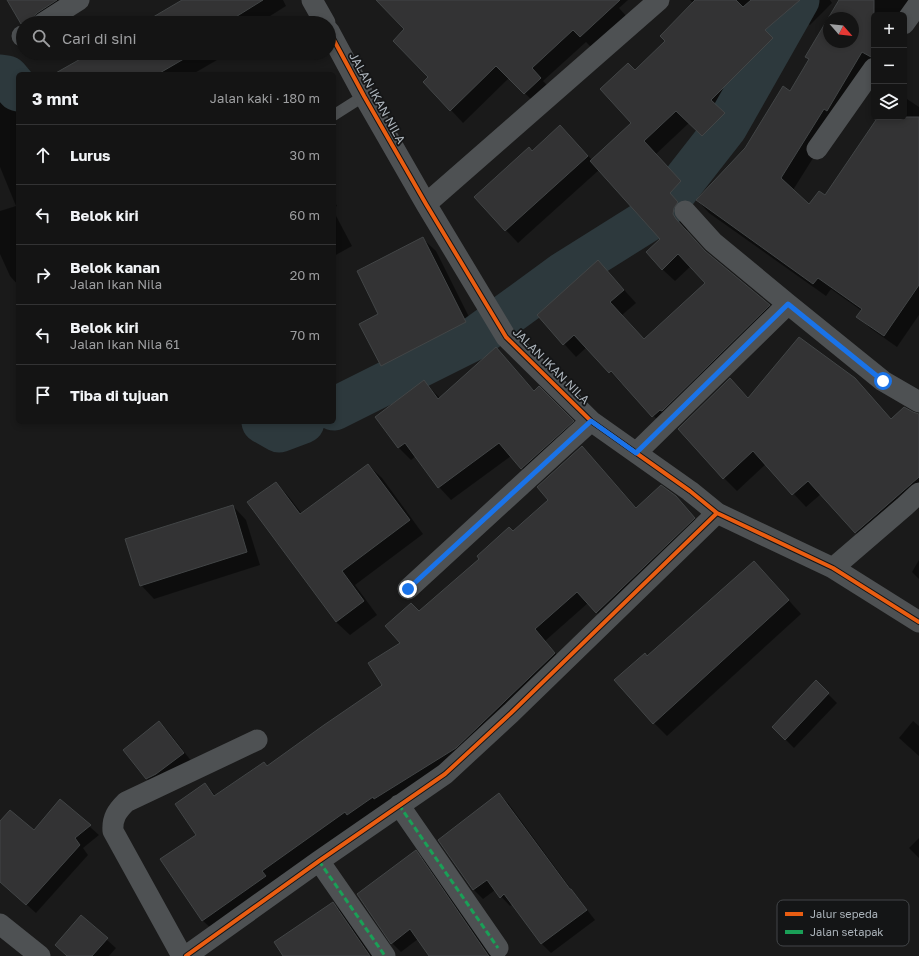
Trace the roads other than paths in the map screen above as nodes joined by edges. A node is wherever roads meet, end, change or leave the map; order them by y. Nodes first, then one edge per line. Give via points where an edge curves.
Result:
1 (79, 0) edge
2 (312, 0) edge
3 (659, 0) edge
4 (919, 2) edge
5 (54, 16) edge
6 (321, 16) edge
7 (907, 20) edge
8 (336, 44) edge
9 (871, 72) edge
10 (364, 96) junction
11 (336, 113) edge
12 (817, 149) dead end
13 (426, 204) junction
14 (685, 211) dead end
15 (788, 304) junction
16 (919, 402) edge
17 (591, 421) junction
18 (636, 453) junction
19 (919, 493) edge
20 (717, 513) junction
21 (833, 568) junction
22 (408, 589) dead end
23 (919, 622) edge
24 (257, 740) dead end
25 (400, 805) junction
26 (319, 861) junction
27 (0, 924) edge
28 (498, 948) dead end
29 (40, 956) edge
30 (182, 956) edge
31 (186, 956) edge
32 (385, 956) edge

1 - 5 street
2 - 6 street
3 - 13 street
4 - 7 street
8 - 10 street, JALAN IKAN NILA
9 - 12 street
10 - 11 lane
10 - 13 street, JALAN IKAN NILA
13 - 17 street, JALAN IKAN NILA via 506,337
14 - 15 street via 712,242
15 - 16 street via 883,381
15 - 18 street
17 - 18 street, JALAN IKAN NILA
17 - 22 street
18 - 20 street, JALAN IKAN NILA
19 - 21 street
20 - 21 street, JALAN IKAN NILA
20 - 25 street via 445,774
21 - 23 street, JALAN IKAN NILA
24 - 30 street via 126,802 112,822 113,831
25 - 26 street
25 - 28 street
26 - 31 street
26 - 32 street
27 - 29 street

